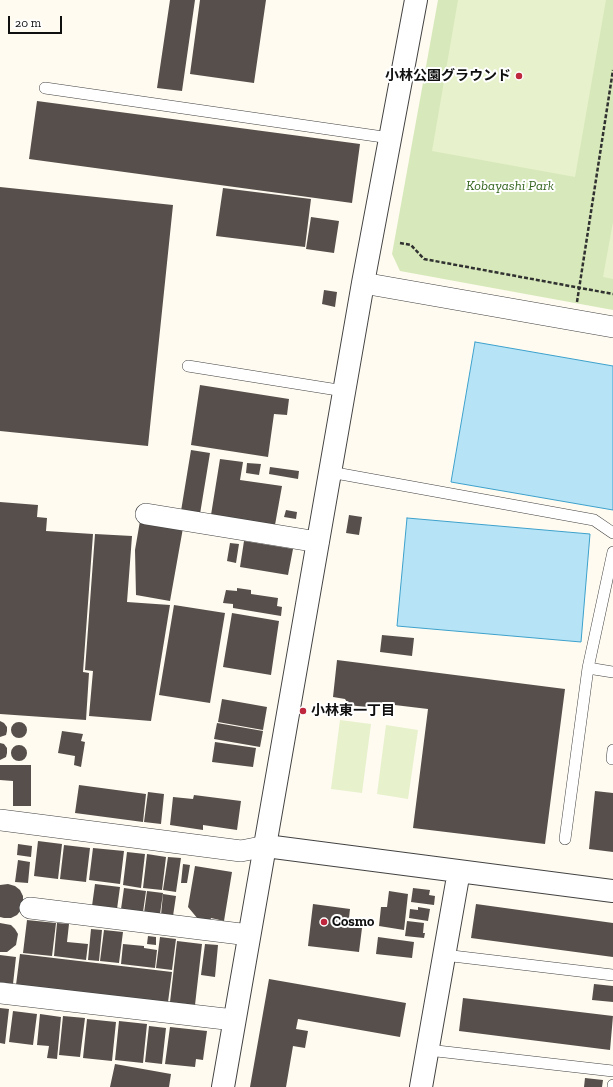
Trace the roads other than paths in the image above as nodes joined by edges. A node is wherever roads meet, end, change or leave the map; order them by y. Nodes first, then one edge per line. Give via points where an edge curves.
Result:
1 (416, 0) edge
2 (45, 88) dead end
3 (390, 138) junction
4 (364, 283) junction
5 (613, 327) edge
6 (188, 366) dead end
7 (344, 391) junction
8 (330, 472) junction
9 (146, 514) dead end
10 (613, 533) edge
11 (318, 542) junction
12 (613, 552) edge
13 (588, 668) junction
14 (613, 672) edge
15 (613, 750) edge
16 (613, 759) edge
17 (0, 820) edge
18 (565, 839) dead end
19 (266, 846) junction
20 (459, 871) junction
21 (613, 891) edge
22 (30, 908) dead end
23 (249, 935) junction
24 (444, 954) junction
25 (613, 975) edge
26 (0, 993) edge
27 (234, 1020) junction
28 (428, 1050) junction
29 (613, 1070) edge
30 (223, 1087) edge
31 (421, 1087) edge

1 - 3 street
2 - 3 lane
3 - 4 street
4 - 5 street
4 - 7 street
6 - 7 lane
7 - 8 street
8 - 10 lane via 594,520
8 - 11 street
9 - 11 street
11 - 19 street
12 - 13 lane
13 - 14 lane
13 - 18 lane
15 - 16 lane
17 - 19 street via 241,851
19 - 20 street
19 - 23 street
20 - 21 street
20 - 24 street
22 - 23 street
23 - 27 street
24 - 25 lane
24 - 28 street
26 - 27 street
27 - 30 street
28 - 29 lane
28 - 31 street

